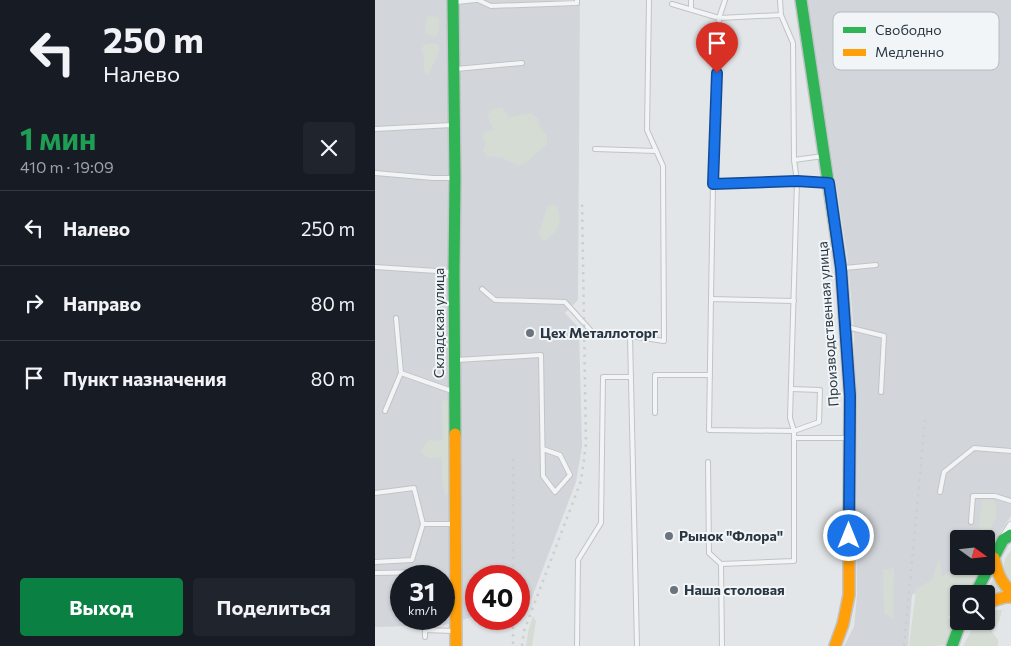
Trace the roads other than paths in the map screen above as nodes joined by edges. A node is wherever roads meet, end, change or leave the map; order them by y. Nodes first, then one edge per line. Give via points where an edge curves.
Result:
1 (477, 0) edge
2 (577, 0) edge
3 (649, 0) edge
4 (691, 0) edge
5 (725, 0) edge
6 (780, 0) edge
7 (801, 0) edge
8 (453, 1) edge
9 (673, 4) dead end
10 (691, 9) junction
11 (781, 15) junction
12 (719, 18) junction
13 (522, 63) dead end
14 (454, 69) junction
15 (454, 125) junction
16 (375, 129) edge
17 (595, 149) dead end
18 (657, 151) junction
19 (824, 156) junction
20 (794, 160) junction
21 (375, 173) edge
22 (455, 178) junction
23 (797, 181) junction
24 (829, 183) junction
25 (713, 184) junction
26 (876, 265) dead end
27 (375, 267) edge
28 (841, 268) junction
29 (454, 272) junction
30 (482, 290) dead end
31 (711, 300) junction
32 (794, 301) junction
33 (395, 318) dead end
34 (845, 326) junction
35 (630, 336) junction
36 (455, 360) junction
37 (401, 373) junction
38 (710, 375) junction
39 (631, 377) junction
40 (791, 389) junction
41 (455, 392) junction
42 (881, 392) dead end
43 (385, 411) dead end
44 (655, 413) dead end
45 (794, 431) junction
46 (794, 438) junction
47 (850, 438) junction
48 (543, 449) junction
49 (1011, 451) edge
50 (708, 462) dead end
51 (940, 492) dead end
52 (375, 493) edge
53 (1011, 501) edge
54 (971, 522) dead end
55 (423, 524) junction
56 (455, 524) junction
57 (1011, 526) edge
58 (1007, 538) edge
59 (995, 556) edge
60 (375, 562) edge
61 (721, 564) junction
62 (995, 564) edge
63 (455, 565) edge
64 (375, 573) edge
65 (390, 573) edge
66 (1011, 591) edge
67 (1011, 596) edge
68 (995, 600) edge
69 (425, 630) edge
70 (455, 630) edge
71 (958, 630) edge
72 (961, 630) edge
73 (425, 637) dead end
74 (953, 644) edge
75 (456, 646) edge
76 (577, 646) edge
77 (637, 646) edge
78 (721, 646) edge
79 (835, 646) edge

1 - 2 lane via 491,6 577,3
1 - 8 lane
3 - 18 lane via 647,130
4 - 10 lane
5 - 12 lane
6 - 11 lane
7 - 19 street, Производственная улица
8 - 14 street, Складская улица
9 - 10 lane
10 - 12 lane
11 - 12 lane
11 - 20 lane via 793,43
12 - 25 lane
13 - 14 lane
14 - 15 street, Складская улица
15 - 16 lane
15 - 22 street, Складская улица
17 - 18 lane
18 - 35 lane via 663,166 664,341
19 - 20 lane
19 - 24 street, Производственная улица
20 - 23 lane
21 - 22 lane
22 - 29 street, Складская улица
23 - 24 lane
23 - 25 lane
23 - 32 lane
24 - 28 street, Производственная улица
25 - 31 lane
26 - 28 lane
27 - 29 lane
28 - 34 street, Производственная улица
29 - 36 street, Складская улица
30 - 35 lane via 495,300 565,302 593,333
31 - 32 lane
31 - 38 lane
32 - 40 lane
33 - 37 lane
34 - 42 lane via 884,336
34 - 47 street, Производственная улица
35 - 39 lane
36 - 41 street, Складская улица
36 - 48 lane via 541,355
37 - 41 lane
37 - 43 lane
38 - 44 lane via 655,375
38 - 45 lane via 709,430
39 - 76 lane via 603,377 601,523 578,560
39 - 77 lane
40 - 45 lane via 790,418
40 - 45 lane via 820,390 819,422
41 - 56 street, Складская улица
45 - 46 lane
46 - 47 lane
46 - 61 lane via 794,561
47 - 79 street, Производственная улица via 849,595
48 - 48 lane via 543,476 555,492 570,475 560,455
49 - 51 lane via 974,448 943,472
50 - 61 lane via 709,553
52 - 55 lane via 414,488
53 - 54 lane via 995,496 973,496
55 - 56 lane
55 - 60 lane via 412,560
56 - 63 street, Складская улица
57 - 58 street
58 - 59 street
61 - 78 lane
62 - 66 street via 997,575
64 - 65 lane
67 - 68 street
69 - 73 lane
70 - 75 street, Складская улица
71 - 74 street
72 - 74 street

